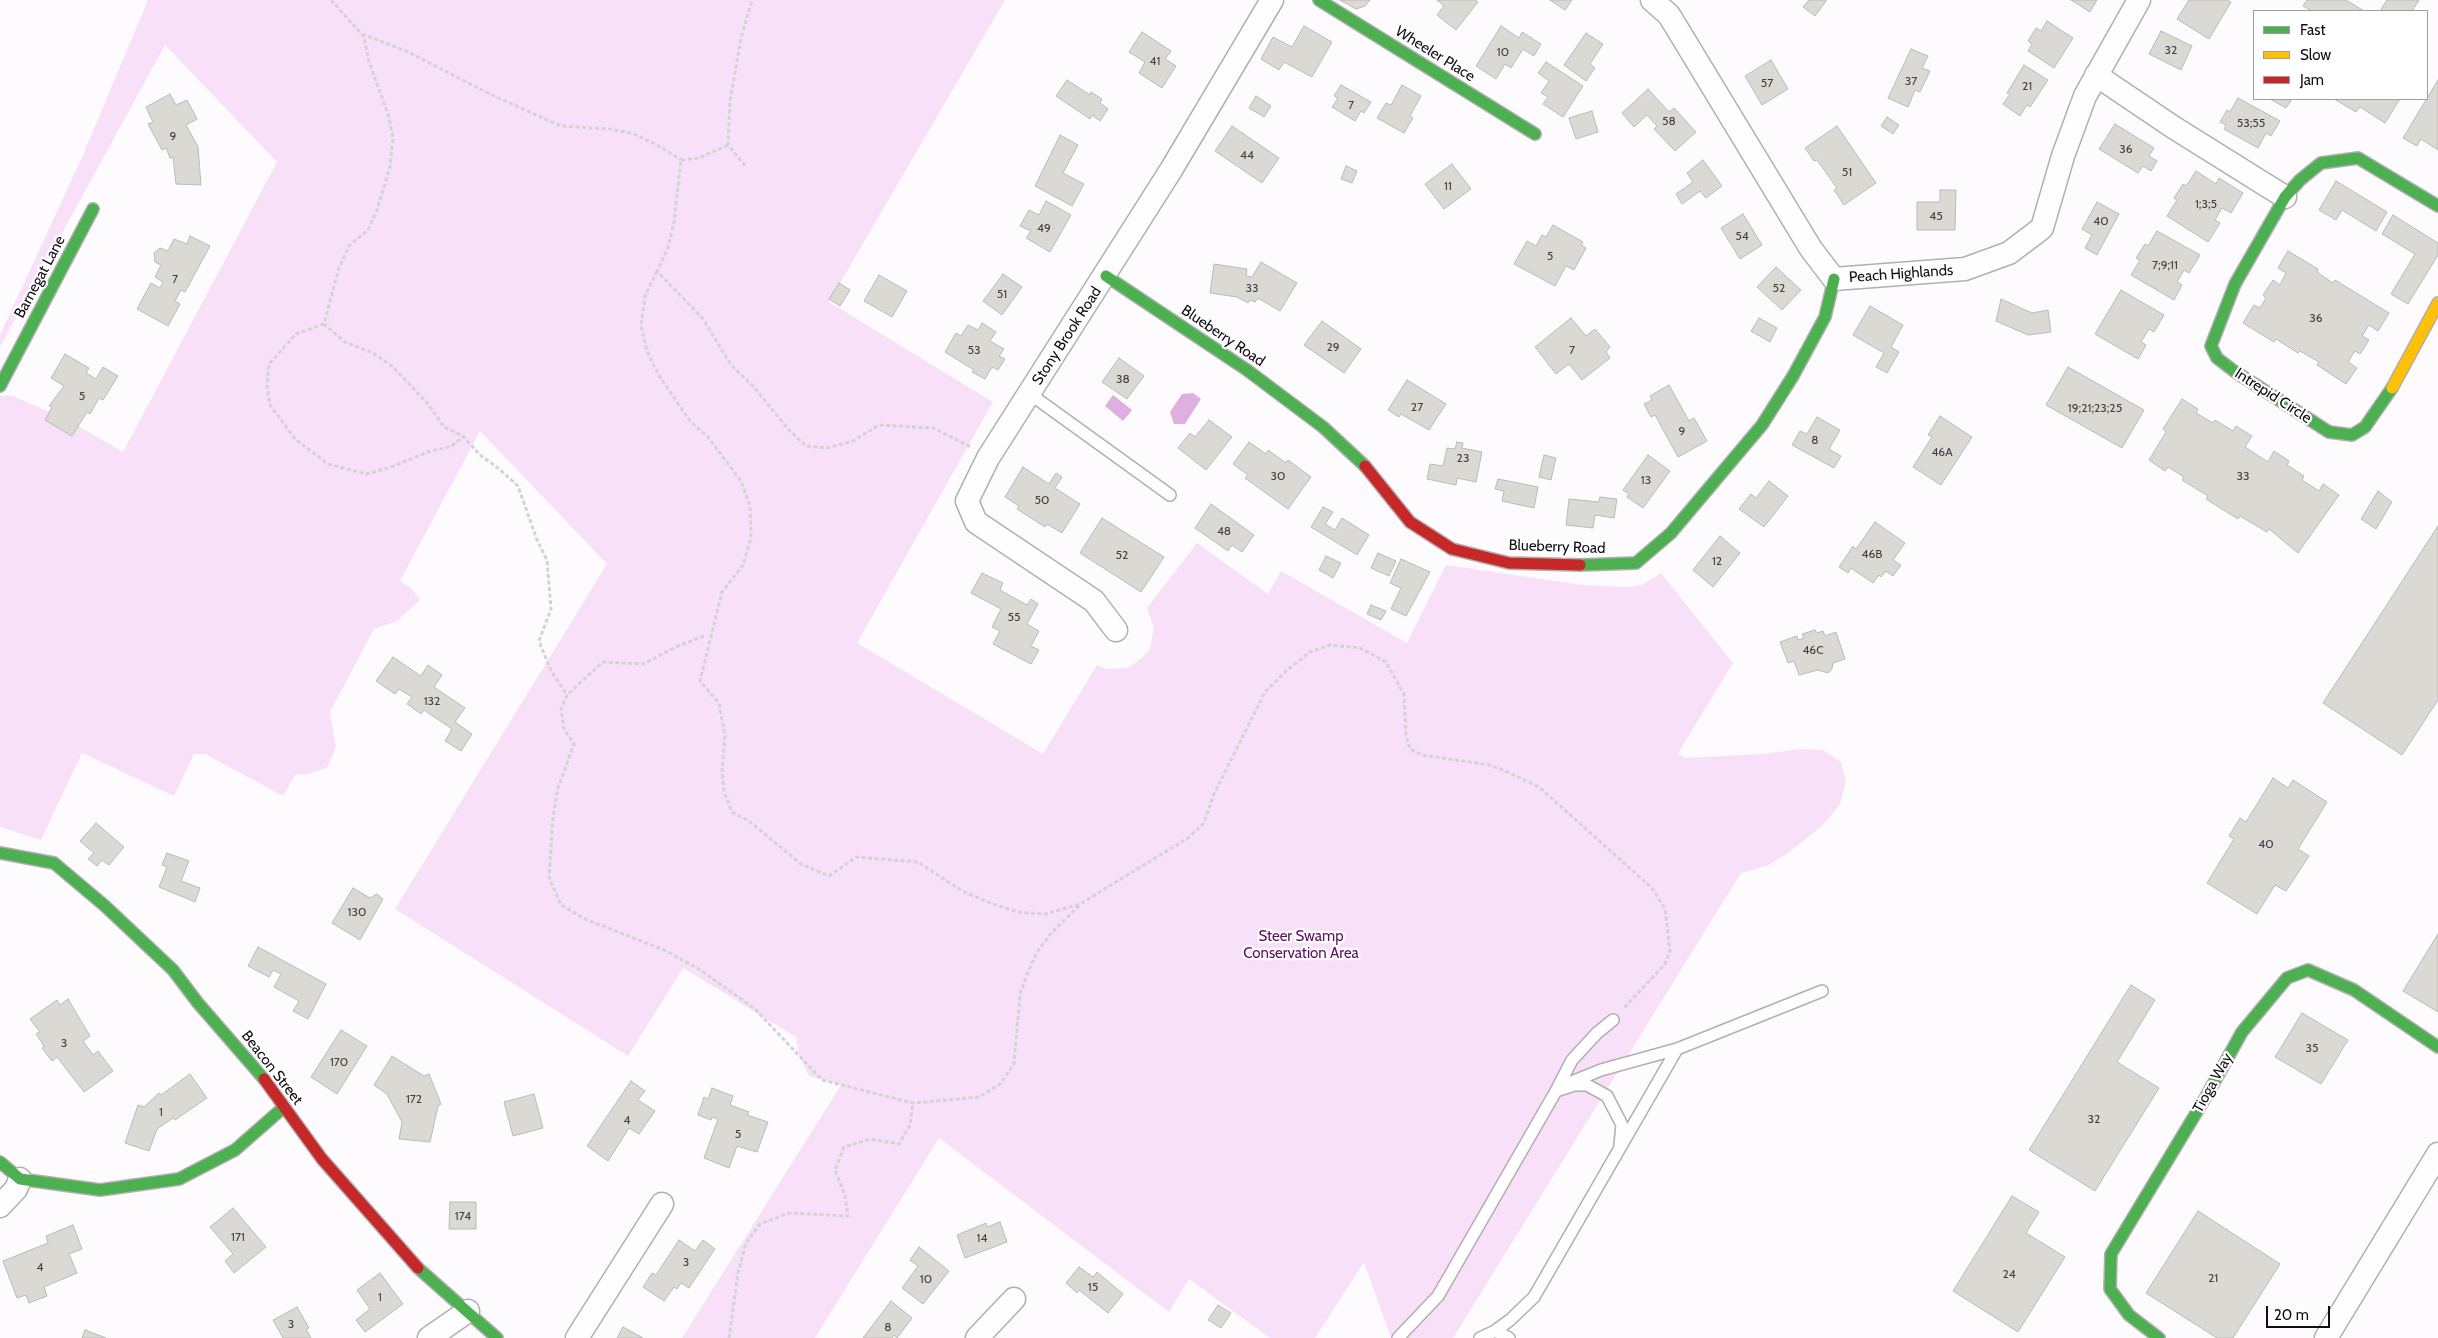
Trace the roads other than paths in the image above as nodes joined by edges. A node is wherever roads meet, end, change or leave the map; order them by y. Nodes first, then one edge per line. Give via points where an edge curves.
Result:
1 (1272, 0) edge
2 (1319, 0) edge
3 (1652, 0) edge
4 (2139, 0) edge
5 (2096, 75) junction
6 (1535, 134) dead end
7 (2285, 197) junction
8 (2438, 206) edge
9 (94, 209) dead end
10 (1106, 276) junction
11 (1834, 279) junction
12 (2438, 303) edge
13 (0, 386) edge
14 (1030, 394) junction
15 (1170, 495) dead end
16 (1116, 630) dead end
17 (0, 853) edge
18 (1822, 991) dead end
19 (1612, 1020) road end
20 (2438, 1047) edge
21 (1677, 1049) junction
22 (1556, 1091) junction
23 (284, 1107) junction
24 (1619, 1152) junction
25 (2438, 1154) edge
26 (0, 1162) edge
27 (20, 1178) junction
28 (662, 1204) dead end
29 (0, 1206) edge
30 (1014, 1299) dead end
31 (468, 1311) junction
32 (1496, 1331) junction
33 (429, 1338) edge
34 (497, 1338) edge
35 (577, 1338) edge
36 (977, 1338) edge
37 (1398, 1338) edge
38 (1480, 1338) edge
39 (1509, 1338) edge
40 (2159, 1338) edge
41 (2326, 1338) edge

1 - 10 street, Stony Brook Road
2 - 6 street, Wheeler Place
3 - 11 street, Peach Highlands via 1669,15 1811,249
4 - 5 street, Peach Highlands
5 - 7 street
5 - 11 street, Peach Highlands via 2063,156 2042,228 2009,253 1965,269
7 - 8 street, Intrepid Circle via 2321,163 2358,158
7 - 12 street, Intrepid Circle via 2235,284 2211,346 2217,358 2234,371 2329,432 2352,435 2364,427 2387,397
9 - 13 street, Barnegat Lane
10 - 11 street, Blueberry Road via 1247,370 1323,427 1367,468 1410,522 1452,549 1510,563 1568,565 1636,563 1671,533 1762,425 1825,317
10 - 14 street, Stony Brook Road
14 - 15 lane
14 - 16 street, Stony Brook Road via 988,458 967,501 976,522 1094,601
17 - 23 street, Beacon Street via 54,863 105,906 173,970 264,1078
18 - 21 lane
19 - 22 lane via 1572,1060
20 - 40 street, Tioga Way via 2354,990 2308,970 2287,978 2242,1032 2111,1254 2110,1289 2129,1315
21 - 22 lane via 1601,1070
21 - 24 lane
22 - 24 lane via 1587,1084 1606,1096 1622,1125
22 - 37 lane via 1438,1296
23 - 27 street via 235,1150 179,1179 100,1190
23 - 31 street, Beacon Street via 322,1159 411,1260
24 - 32 lane via 1534,1297
25 - 41 street
26 - 27 street
27 - 29 street via 16,1189
28 - 35 street
30 - 36 street
31 - 33 street
31 - 34 street, Beacon Street
32 - 38 lane
32 - 39 lane

